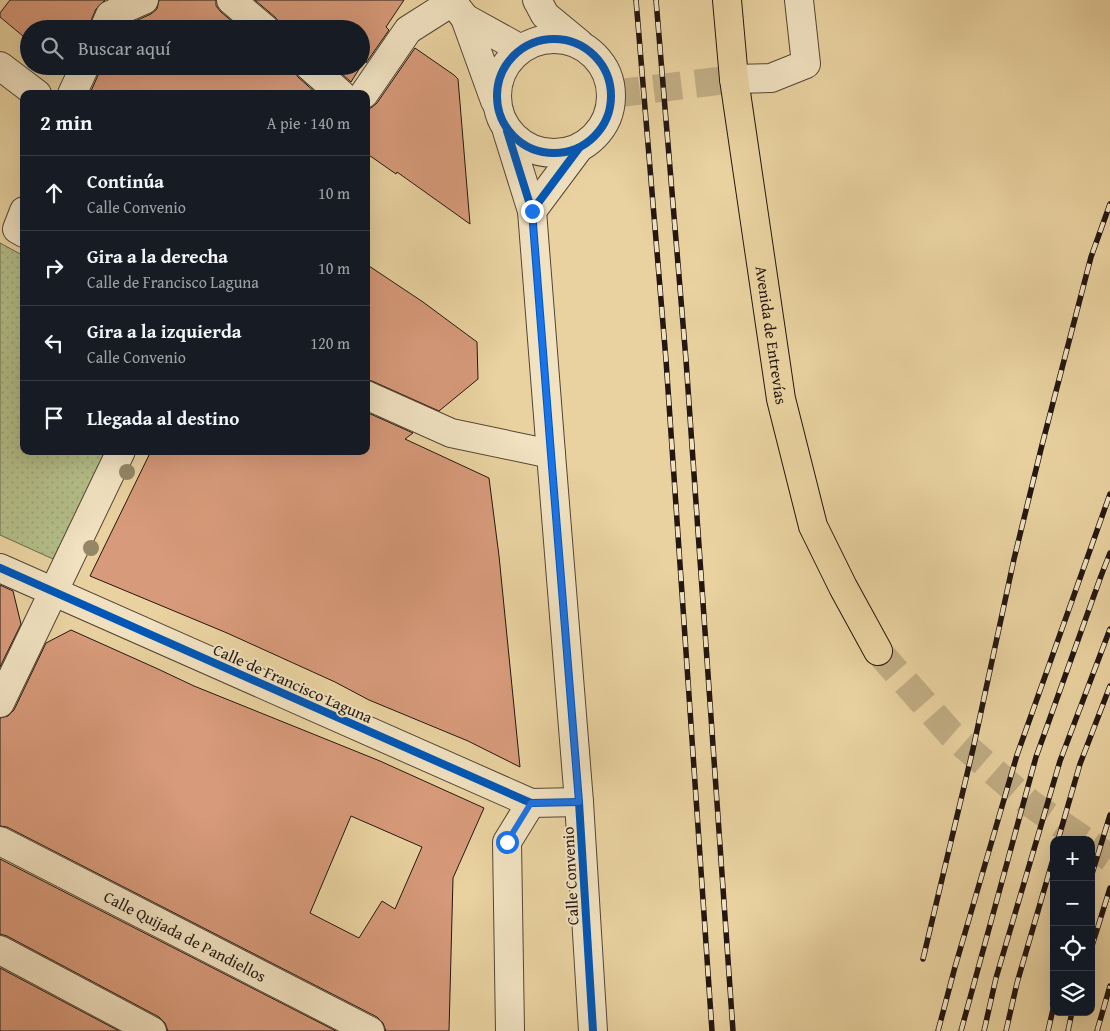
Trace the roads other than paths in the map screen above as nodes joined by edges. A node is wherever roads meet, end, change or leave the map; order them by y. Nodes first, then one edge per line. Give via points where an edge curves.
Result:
1 (144, 0) edge
2 (231, 0) edge
3 (526, 0) edge
4 (537, 0) edge
5 (726, 0) edge
6 (799, 0) edge
7 (456, 7) edge
8 (108, 20) edge
9 (254, 20) edge
10 (526, 46) junction
11 (586, 49) junction
12 (0, 66) edge
13 (82, 75) edge
14 (319, 75) edge
15 (734, 79) junction
16 (32, 90) edge
17 (74, 90) edge
18 (336, 90) edge
19 (367, 90) edge
20 (496, 105) junction
21 (508, 130) junction
22 (579, 148) junction
23 (532, 211) junction
24 (370, 397) edge
25 (551, 454) junction
26 (119, 455) edge
27 (0, 568) edge
28 (53, 592) junction
29 (878, 650) tunnel mouth
30 (0, 703) edge
31 (579, 802) junction
32 (531, 803) junction
33 (0, 841) edge
34 (0, 950) edge
35 (152, 1031) edge
36 (370, 1031) edge
37 (510, 1031) edge
38 (592, 1031) edge

1 - 8 street via 110,15
2 - 9 street
3 - 10 street
4 - 11 street via 546,15
5 - 15 main road, Avenida de Entrevías
6 - 15 street via 806,64 771,78
7 - 10 street
7 - 19 street via 408,30
7 - 20 street
10 - 11 street via 549,39 569,40
10 - 20 street via 509,59 501,73
11 - 22 street via 600,61 612,94 604,126
12 - 16 street
13 - 17 street
14 - 18 street
15 - 29 main road, Avenida de Entrevías via 781,399 813,526
20 - 21 street
21 - 22 street via 522,144 540,152 560,154
21 - 23 street, Calle Convenio
22 - 23 street
23 - 25 street, Calle Convenio
24 - 25 street via 451,433
25 - 31 street, Calle Convenio
26 - 28 street
27 - 28 street, Calle de Francisco Laguna
28 - 30 street
28 - 32 street, Calle de Francisco Laguna
31 - 32 street, Calle de Francisco Laguna
31 - 38 street, Calle Convenio
32 - 37 street via 507,842
33 - 36 street, Calle Quijada de Pandiellos
34 - 35 street

